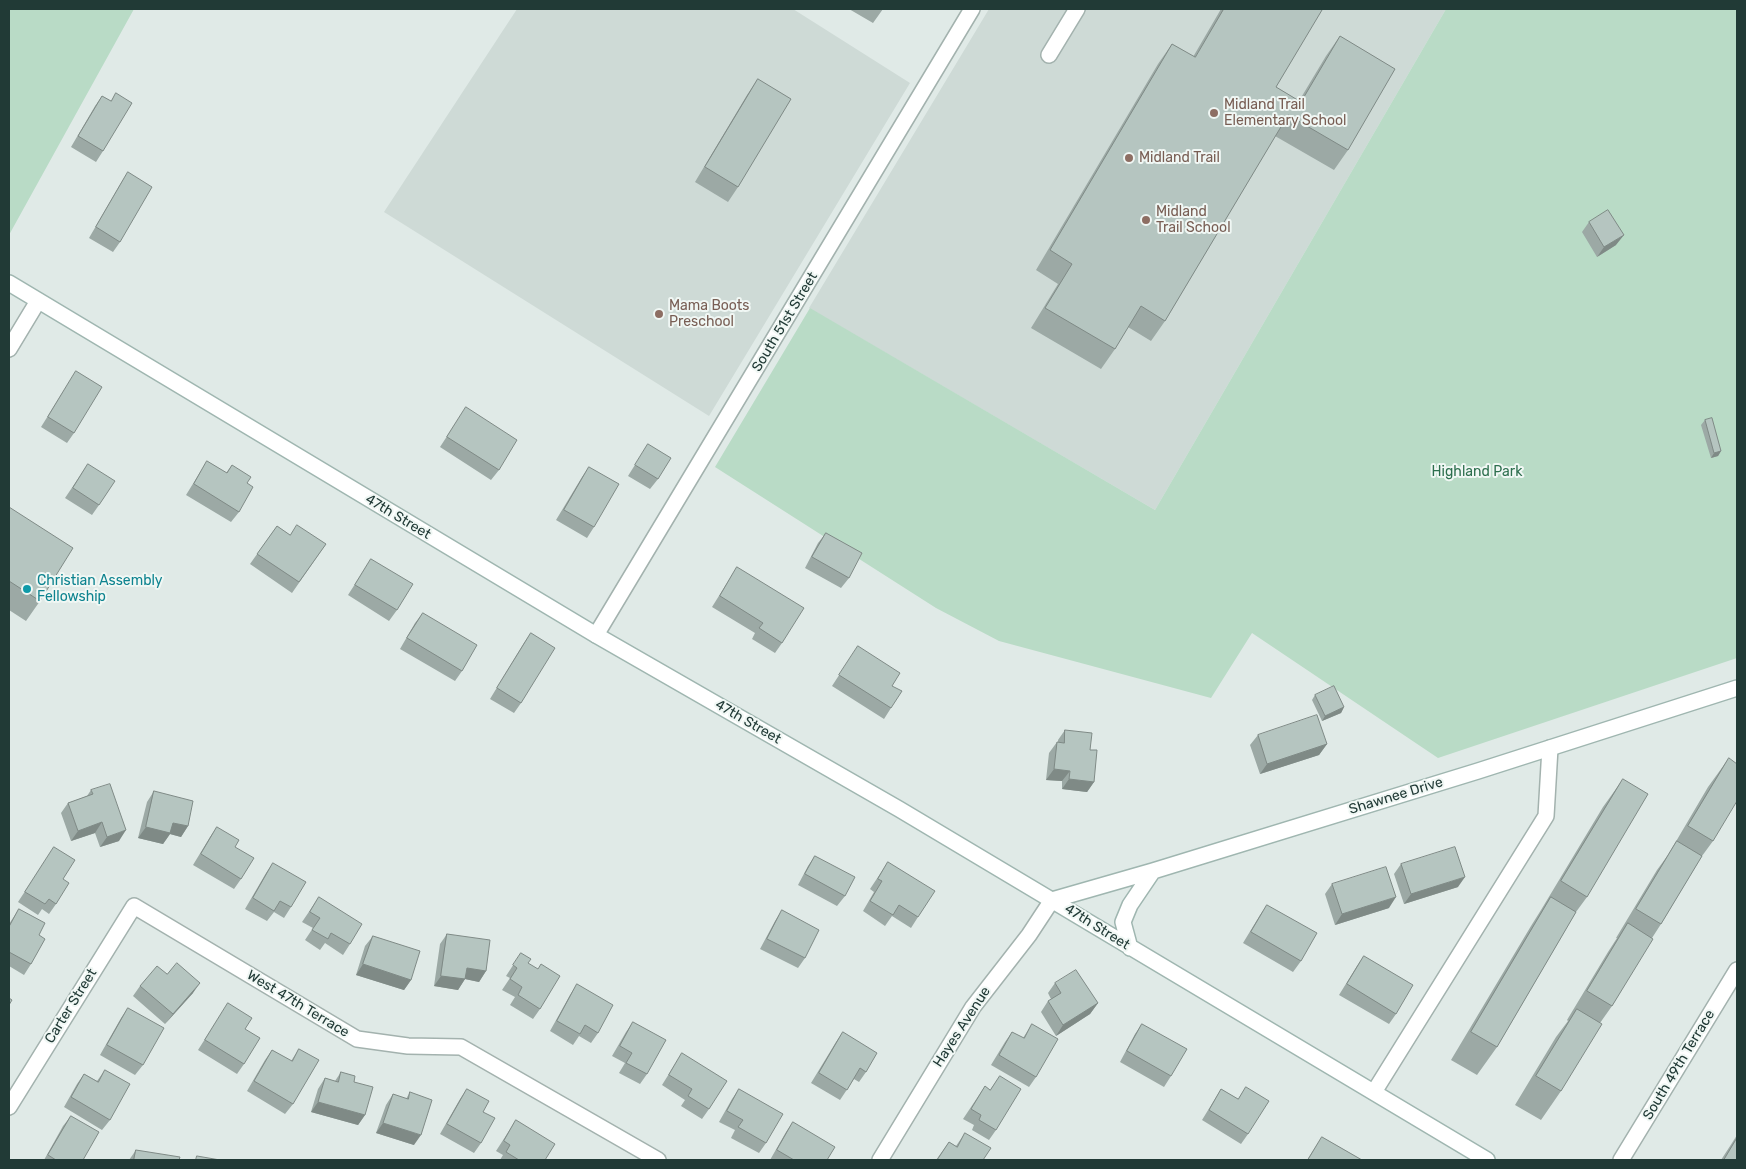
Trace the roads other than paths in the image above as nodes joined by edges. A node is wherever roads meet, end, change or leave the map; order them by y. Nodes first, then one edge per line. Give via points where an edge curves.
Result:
1 (972, 9) edge
2 (1077, 9) edge
3 (1048, 55) dead end
4 (9, 283) edge
5 (38, 301) junction
6 (9, 350) edge
7 (596, 635) junction
8 (1737, 688) edge
9 (1550, 748) junction
10 (1153, 871) junction
11 (1052, 900) junction
12 (134, 906) joint
13 (1130, 948) junction
14 (1737, 970) edge
15 (1374, 1092) junction
16 (9, 1106) edge
17 (658, 1160) edge
18 (880, 1160) edge
19 (1487, 1160) edge
20 (1621, 1160) edge

1 - 7 street, South 51st Street
2 - 3 street
4 - 5 street, 47th Street
5 - 6 street
5 - 7 street, 47th Street
7 - 11 street, 47th Street via 899,808
8 - 9 street, Shawnee Drive
9 - 10 street, Shawnee Drive
9 - 15 street via 1546,816
10 - 11 street, Shawnee Drive
10 - 13 street via 1130,905 1124,922
11 - 13 street, 47th Street
11 - 18 street, Hayes Avenue via 973,1007
12 - 16 street, Carter Street
12 - 17 street, West 47th Terrace via 357,1039 408,1046 461,1047
13 - 15 street, 47th Street
14 - 20 street, South 49th Terrace
15 - 19 street, 47th Street

